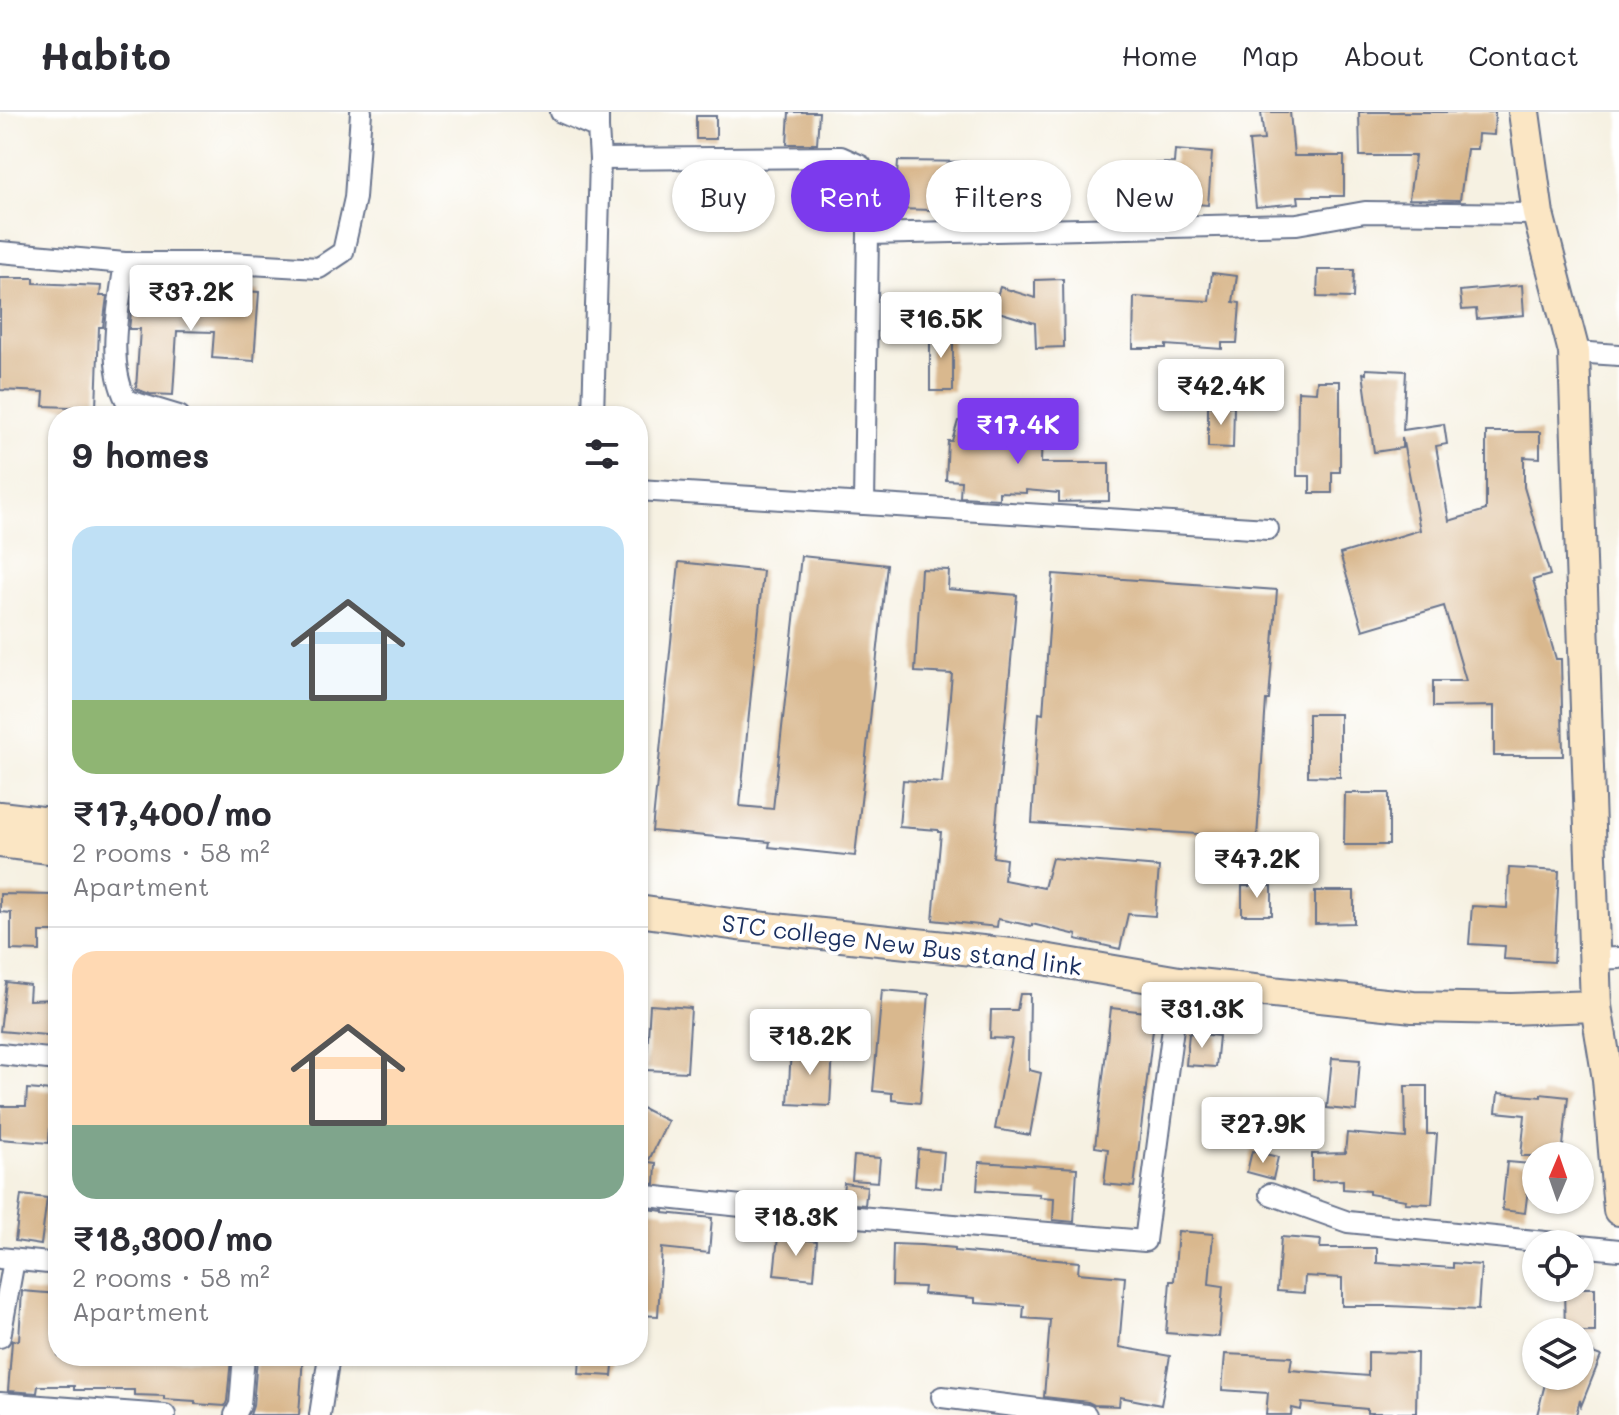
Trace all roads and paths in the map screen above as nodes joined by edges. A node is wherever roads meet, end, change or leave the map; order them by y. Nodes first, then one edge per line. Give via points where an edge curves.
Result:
1 (361, 112) edge
2 (561, 112) edge
3 (1524, 112) edge
4 (598, 120) edge
5 (600, 159) junction
6 (1538, 214) junction
7 (868, 234) junction
8 (0, 252) edge
9 (125, 263) junction
10 (1574, 352) junction
11 (1619, 355) edge
12 (146, 406) edge
13 (593, 406) edge
14 (648, 491) edge
15 (864, 504) junction
16 (1268, 529) dead end
17 (0, 817) edge
18 (48, 823) edge
19 (0, 842) edge
20 (48, 848) edge
21 (648, 912) edge
22 (1607, 959) edge
23 (1179, 982) junction
24 (1596, 1006) junction
25 (0, 1054) edge
26 (48, 1059) edge
27 (1614, 1078) edge
28 (1270, 1194) dead end
29 (648, 1196) edge
30 (1619, 1210) edge
31 (1522, 1240) edge
32 (1594, 1247) edge
33 (1619, 1250) edge
34 (7, 1259) edge
35 (48, 1263) edge
36 (0, 1337) edge
37 (243, 1366) edge
38 (327, 1366) edge
39 (942, 1397) dead end
40 (0, 1403) edge
41 (165, 1415) edge
42 (235, 1415) edge
43 (320, 1415) edge
44 (1086, 1415) edge

1 - 9 street via 355,198 343,252 319,268
2 - 4 street
3 - 6 street
4 - 5 street
5 - 7 street via 841,157 861,166 868,192
5 - 13 street
6 - 7 street via 1365,212 1297,224
6 - 10 street
7 - 15 street
8 - 9 street
9 - 12 street via 115,337 119,388 126,400
10 - 11 street
10 - 22 street
14 - 15 street
15 - 16 street
17 - 18 street
19 - 20 street
21 - 23 street, STC college New Bus stand link via 1020,955
22 - 24 street
23 - 24 street, STC college New Bus stand link via 1413,1007
23 - 29 street via 1145,1241
24 - 27 street
25 - 26 street
27 - 30 street
28 - 31 street via 1348,1222
32 - 33 street
34 - 35 street
34 - 36 street
37 - 42 street
38 - 43 street
39 - 44 street
40 - 41 street

